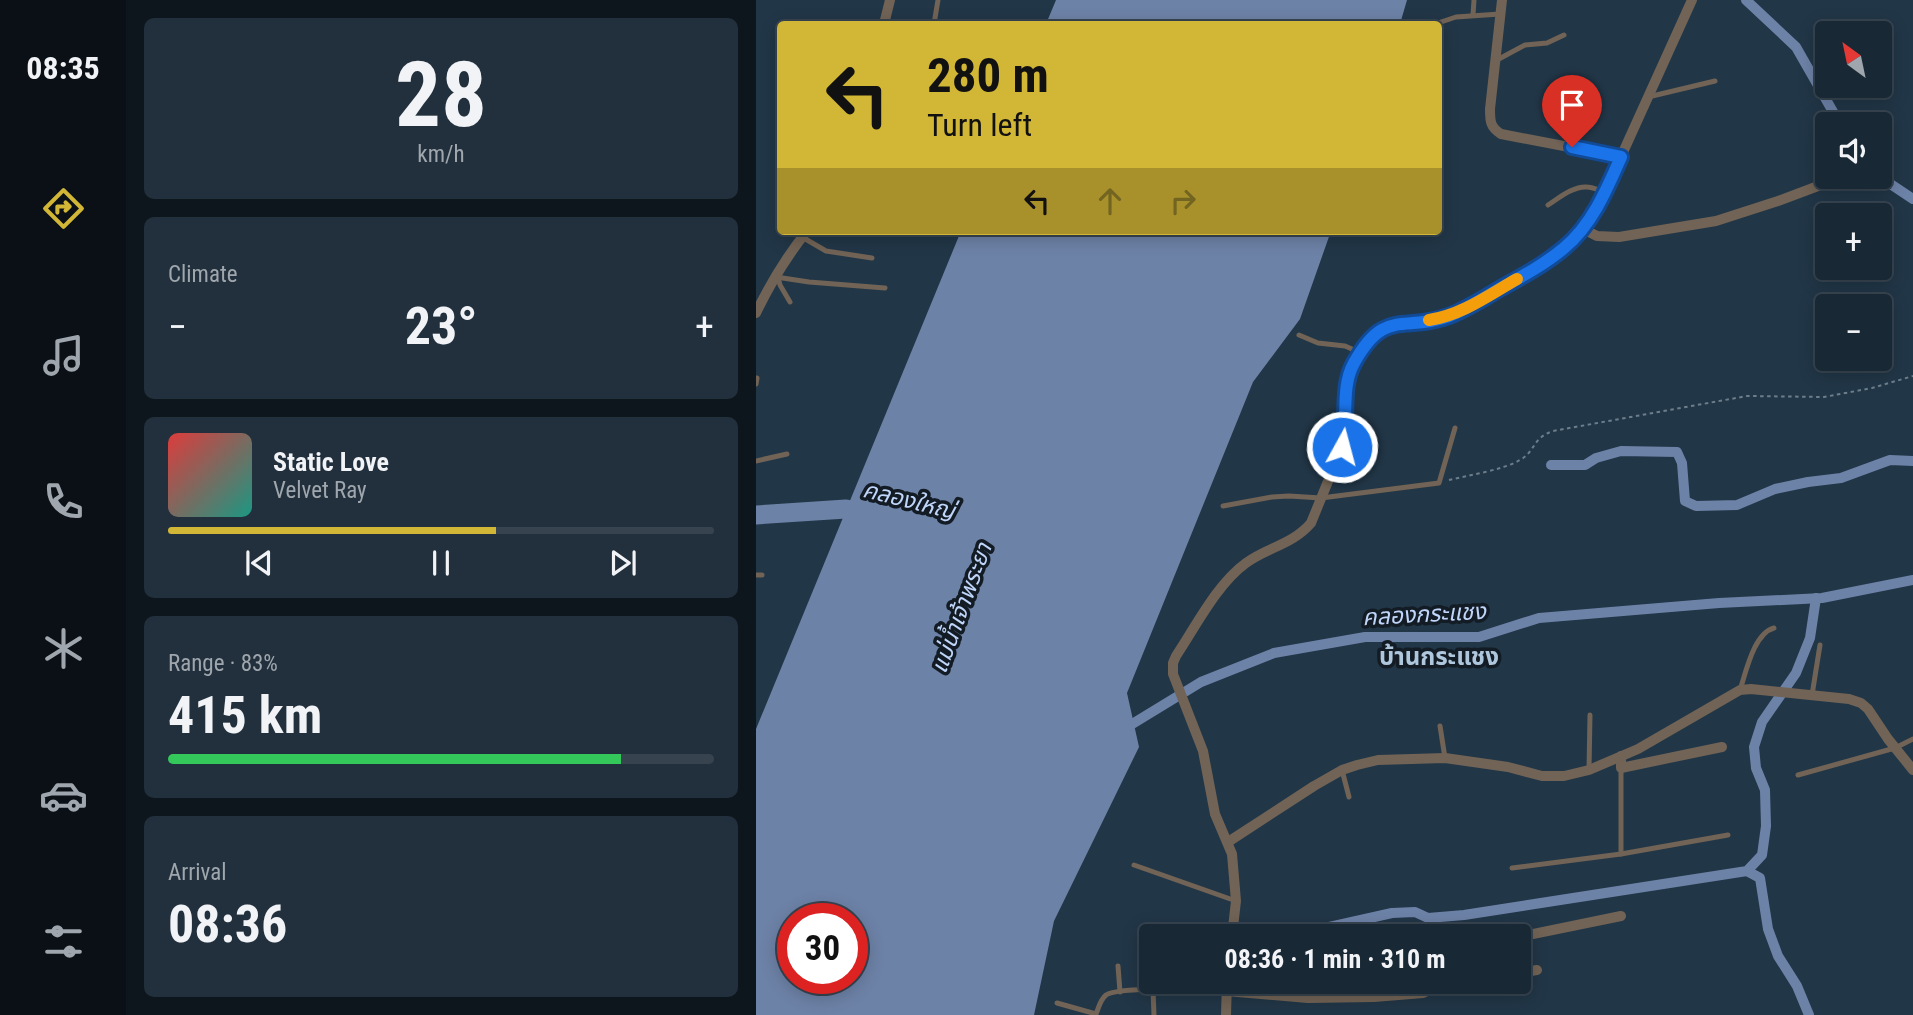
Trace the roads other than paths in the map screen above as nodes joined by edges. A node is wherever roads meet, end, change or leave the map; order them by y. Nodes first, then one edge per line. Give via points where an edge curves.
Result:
1 (890, 0) edge
2 (938, 0) edge
3 (1474, 0) edge
4 (1502, 0) edge
5 (1692, 0) edge
6 (1500, 14) junction
7 (1474, 15) junction
8 (885, 21) edge
9 (934, 21) edge
10 (1442, 22) edge
11 (1564, 35) dead end
12 (1494, 62) junction
13 (1715, 81) dead end
14 (1648, 97) junction
15 (1621, 157) junction
16 (1815, 187) edge
17 (1605, 192) junction
18 (1548, 205) dead end
19 (1581, 228) junction
20 (803, 235) edge
21 (805, 235) edge
22 (872, 258) dead end
23 (777, 277) junction
24 (885, 288) dead end
25 (790, 302) dead end
26 (756, 313) edge
27 (1299, 335) dead end
28 (1361, 353) junction
29 (1455, 428) dead end
30 (787, 454) dead end
31 (756, 461) edge
32 (1321, 498) junction
33 (1223, 506) dead end
34 (1774, 628) dead end
35 (1820, 645) dead end
36 (1740, 690) junction
37 (1812, 695) junction
38 (1590, 715) dead end
39 (1440, 726) dead end
40 (1913, 739) edge
41 (1722, 747) dead end
42 (1895, 748) junction
43 (1445, 758) junction
44 (1621, 762) junction
45 (1913, 769) edge
46 (1342, 770) junction
47 (1589, 770) junction
48 (1798, 775) dead end
49 (1349, 797) dead end
50 (1728, 835) dead end
51 (1228, 842) junction
52 (1621, 854) junction
53 (1134, 865) dead end
54 (1512, 868) dead end
55 (1236, 901) junction
56 (1621, 916) dead end
57 (1233, 924) edge
58 (1531, 935) edge
59 (1118, 966) dead end
60 (1537, 970) dead end
61 (1531, 971) edge
62 (1139, 991) edge
63 (1120, 992) junction
64 (1153, 994) edge
65 (1227, 994) edge
66 (1281, 994) edge
67 (1411, 994) edge
68 (1057, 1003) dead end
69 (1096, 1015) edge
70 (1154, 1015) edge
71 (1226, 1015) edge

1 - 8 street
2 - 9 lane
3 - 7 lane
4 - 6 street
5 - 14 street
6 - 7 lane
6 - 12 street
7 - 10 lane
11 - 12 lane via 1552,42 1525,45
12 - 15 street via 1490,124 1494,130
13 - 14 lane
14 - 15 street
15 - 17 street
16 - 19 street via 1716,221 1619,237 1597,236
17 - 18 lane via 1578,189
17 - 19 street
19 - 28 street via 1553,256 1462,310 1446,317 1394,324 1380,330
20 - 23 street
21 - 22 lane via 826,251
23 - 24 lane
23 - 25 lane
23 - 26 street
27 - 28 lane
28 - 32 street via 1350,373 1344,438
29 - 32 lane via 1439,483
30 - 31 lane
32 - 33 lane via 1289,496
32 - 51 street via 1302,534 1245,564 1223,586 1173,663 1206,764 1215,814
34 - 36 lane via 1756,645
35 - 37 lane
36 - 37 street
36 - 44 street
37 - 42 street via 1861,703
38 - 47 lane
39 - 43 lane
40 - 42 lane
41 - 44 street
42 - 45 street
42 - 48 lane
43 - 46 street via 1378,760
43 - 47 street via 1542,776
44 - 47 street
44 - 52 lane
46 - 49 lane
46 - 51 street
50 - 52 lane
51 - 55 street
52 - 54 lane
53 - 55 lane
55 - 57 street
56 - 58 street
59 - 63 lane
60 - 61 street
62 - 63 lane
63 - 69 lane via 1105,996
64 - 70 lane
65 - 71 street
66 - 67 street via 1308,998
68 - 69 lane

